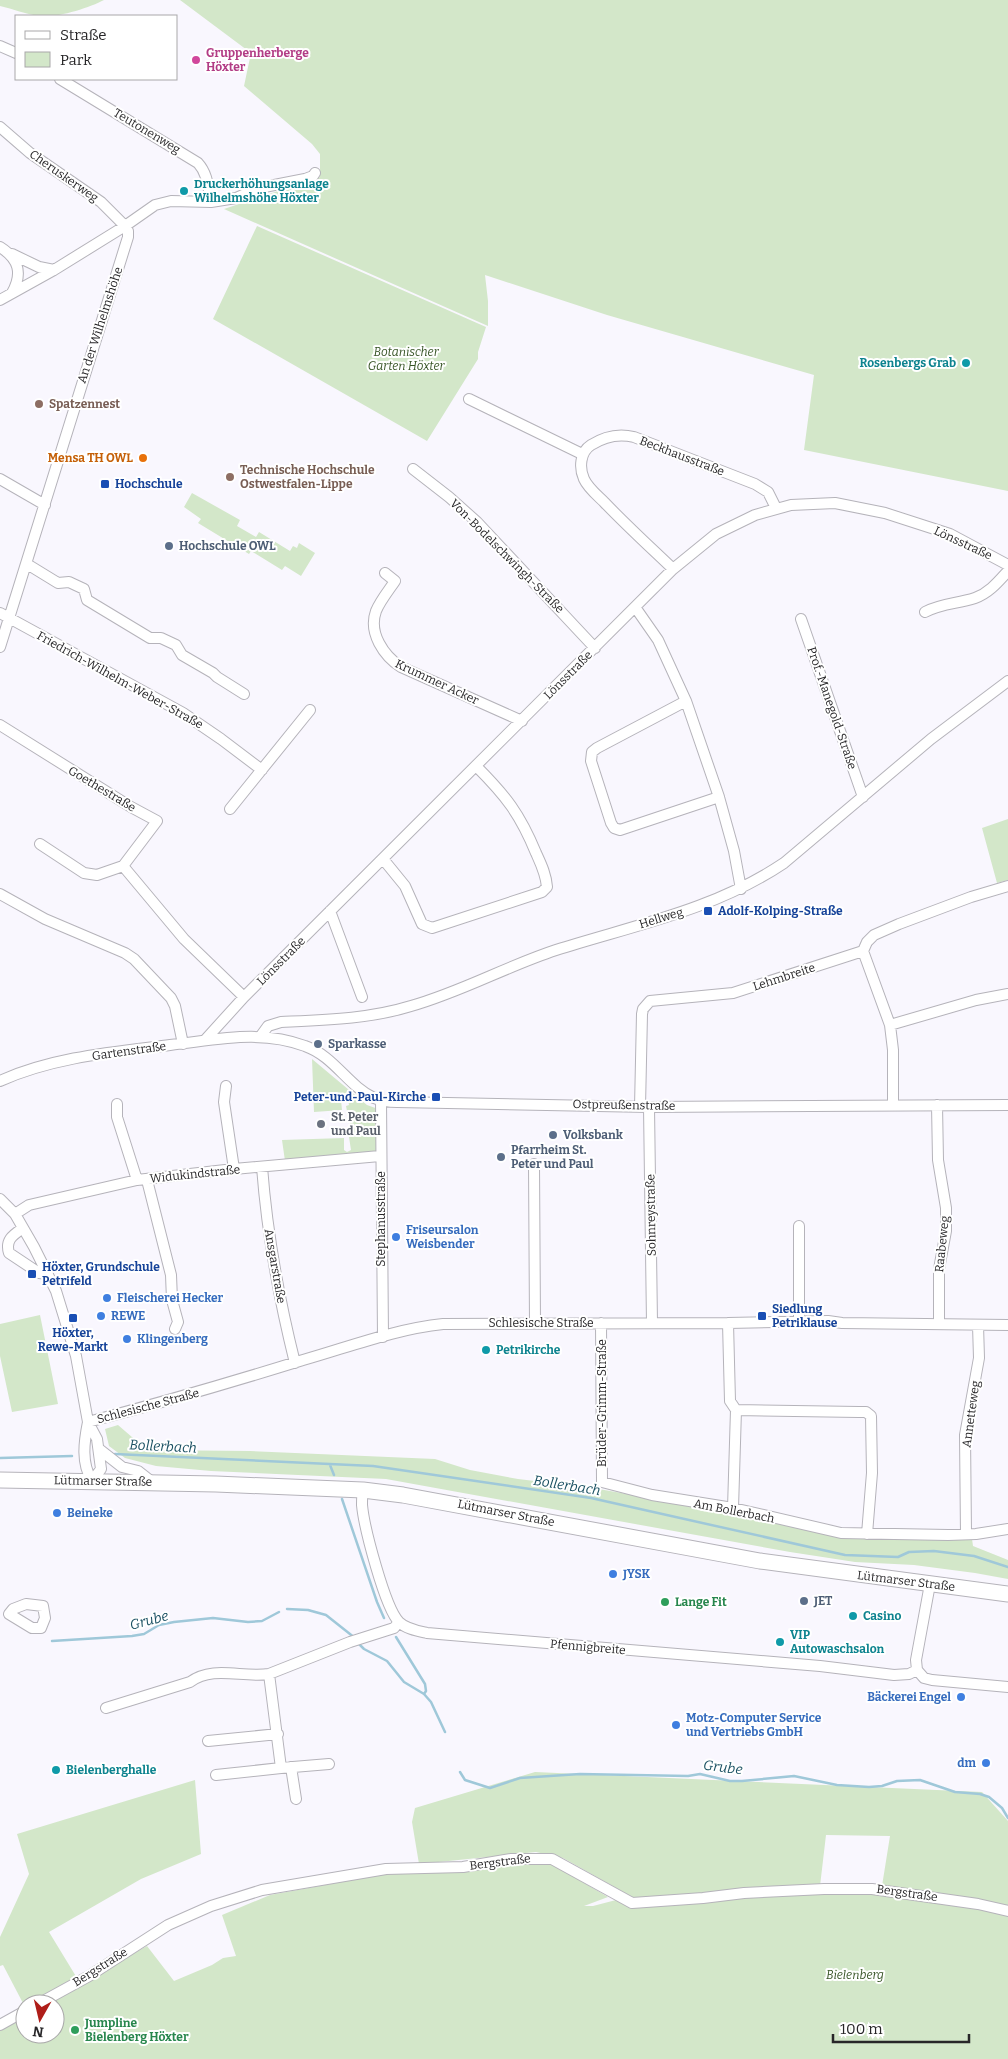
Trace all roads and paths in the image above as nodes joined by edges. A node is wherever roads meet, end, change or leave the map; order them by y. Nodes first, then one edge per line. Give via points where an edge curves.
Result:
1 (0, 46) edge
2 (15, 53) edge
3 (62, 80) edge
4 (0, 127) edge
5 (315, 173) dead end
6 (211, 202) junction
7 (125, 226) junction
8 (0, 247) edge
9 (12, 254) junction
10 (54, 270) junction
11 (12, 293) junction
12 (0, 300) edge
13 (469, 399) dead end
14 (582, 454) junction
15 (413, 469) dead end
16 (0, 479) edge
17 (45, 505) junction
18 (776, 508) junction
19 (27, 564) junction
20 (1008, 565) edge
21 (673, 569) junction
22 (1008, 571) edge
23 (385, 573) dead end
24 (635, 607) junction
25 (925, 612) dead end
26 (5, 616) edge
27 (801, 619) dead end
28 (0, 647) edge
29 (595, 648) junction
30 (1008, 681) edge
31 (244, 694) dead end
32 (686, 700) junction
33 (310, 710) dead end
34 (522, 721) junction
35 (0, 725) edge
36 (476, 766) junction
37 (262, 770) junction
38 (719, 797) junction
39 (863, 797) junction
40 (230, 809) dead end
41 (40, 844) dead end
42 (383, 859) junction
43 (123, 866) junction
44 (1008, 886) edge
45 (741, 888) junction
46 (0, 894) edge
47 (330, 910) junction
48 (863, 950) junction
49 (1008, 994) edge
50 (362, 996) dead end
51 (244, 997) junction
52 (890, 1025) junction
53 (260, 1037) junction
54 (205, 1040) junction
55 (184, 1044) junction
56 (0, 1080) edge
57 (226, 1086) dead end
58 (381, 1101) junction
59 (117, 1104) dead end
60 (893, 1105) junction
61 (937, 1105) junction
62 (1008, 1105) edge
63 (645, 1107) junction
64 (380, 1156) junction
65 (534, 1164) dead end
66 (262, 1167) junction
67 (234, 1169) junction
68 (142, 1180) junction
69 (0, 1199) edge
70 (15, 1214) junction
71 (799, 1226) dead end
72 (23, 1228) junction
73 (48, 1274) junction
74 (799, 1321) junction
75 (535, 1323) junction
76 (601, 1323) junction
77 (652, 1323) junction
78 (728, 1324) junction
79 (939, 1324) junction
80 (978, 1324) junction
81 (1008, 1325) edge
82 (175, 1329) dead end
83 (382, 1337) junction
84 (295, 1363) junction
85 (736, 1410) junction
86 (88, 1422) junction
87 (99, 1449) junction
88 (0, 1480) edge
89 (92, 1481) junction
90 (152, 1482) junction
91 (602, 1482) joint
92 (363, 1490) junction
93 (733, 1508) junction
94 (1008, 1529) edge
95 (868, 1534) junction
96 (966, 1534) junction
97 (930, 1584) junction
98 (1008, 1594) edge
99 (399, 1622) junction
100 (917, 1670) junction
101 (268, 1674) junction
102 (1008, 1687) edge
103 (106, 1708) dead end
104 (278, 1734) junction
105 (208, 1741) dead end
106 (329, 1764) dead end
107 (286, 1768) junction
108 (216, 1775) dead end
109 (296, 1798) dead end
110 (1008, 1911) edge
111 (56, 1994) edge
112 (15, 2017) edge
113 (0, 2025) edge

1 - 2 street
3 - 6 street, Teutonenweg via 198,163 203,168
4 - 7 street, Cheruskerweg via 30,153 101,202
5 - 6 street via 305,179
6 - 7 street via 171,201 155,205
7 - 10 street
7 - 17 street, An der Wilhelmshöhe via 128,237
8 - 9 street
9 - 10 street via 38,267
9 - 11 street via 18,277
10 - 11 street
11 - 12 street
13 - 14 street
14 - 18 street, Beckhausstraße via 606,437 624,434 755,484 768,492
14 - 21 street via 584,479 590,488
15 - 29 street, Von-Bodelschwingh-Straße via 477,522
16 - 17 street
17 - 19 street, An der Wilhelmshöhe
18 - 20 street, Lönsstraße via 835,503 885,513 950,534
18 - 21 street, Lönsstraße via 716,534
19 - 26 street, An der Wilhelmshöhe
19 - 31 street via 58,583 68,582 84,590 87,600 150,638 160,638 176,645 182,655
21 - 24 street, Lönsstraße
22 - 25 street via 991,589 976,598 939,605
23 - 34 street, Krummer Acker via 395,581 376,610 374,622 387,656 402,667
24 - 29 street, Lönsstraße
24 - 32 street via 658,640
26 - 28 street, An der Wilhelmshöhe
26 - 37 street, Friedrich-Wilhelm-Weber-Straße via 183,714
27 - 39 street, Prof.-Manegold-Straße
29 - 34 street, Lönsstraße
30 - 39 street, Hellweg via 931,739
32 - 38 street
32 - 38 street via 592,752 591,761 611,823 620,830
33 - 37 street
34 - 36 street, Lönsstraße
35 - 43 street, Goethestraße via 157,821
36 - 42 street, Lönsstraße
36 - 42 street via 502,792 520,818 546,877 547,886 542,892 432,928 422,924 405,886
37 - 40 street
38 - 45 street
39 - 45 street, Hellweg via 784,863
41 - 43 street via 84,873 97,875
42 - 47 street, Lönsstraße
43 - 51 street via 184,939
44 - 48 street, Lehmbreite via 874,935
45 - 53 street, Hellweg via 695,908 553,951 413,1006 372,1016 281,1022 268,1026
46 - 55 street via 45,919 110,945 134,959 171,998
47 - 50 street
47 - 51 street, Lönsstraße
48 - 52 street
48 - 63 street, Lehmbreite via 733,993 650,1001 642,1014
49 - 52 street
51 - 54 street, Lönsstraße
52 - 60 street
53 - 54 street, Gartenstraße
53 - 58 street, Ostpreußenstraße via 316,1050 364,1092
54 - 55 street, Gartenstraße
55 - 56 street, Gartenstraße via 69,1060
57 - 67 street via 224,1102
58 - 63 street, Ostpreußenstraße
58 - 64 street, Stephanusstraße
59 - 68 street via 117,1118
60 - 61 street, Ostpreußenstraße
60 - 63 street, Ostpreußenstraße
61 - 62 street, Ostpreußenstraße
61 - 79 street, Raabeweg via 938,1160 946,1208 946,1231 939,1269
63 - 77 street, Sohnreystraße
64 - 66 street, Widukindstraße
64 - 83 street, Stephanusstraße
65 - 75 street
66 - 67 street, Widukindstraße
66 - 84 street, Ansgarstraße via 284,1320
67 - 68 street, Widukindstraße
68 - 70 street, Widukindstraße via 29,1205
68 - 82 street via 171,1276 172,1300 178,1322
69 - 70 street
70 - 72 street
71 - 74 street
72 - 73 street
72 - 73 street via 9,1239 9,1253 39,1273
73 - 86 street via 74,1346
74 - 78 street, Schlesische Straße
74 - 79 street, Schlesische Straße
75 - 76 street, Schlesische Straße
75 - 83 street, Schlesische Straße via 443,1324
76 - 77 street, Schlesische Straße
76 - 91 street, Brüder-Grimm-Straße
77 - 78 street, Schlesische Straße
78 - 85 street via 730,1401
79 - 80 street, Schlesische Straße
80 - 81 street, Schlesische Straße
80 - 96 street, Annetteweg via 979,1358 965,1435
83 - 84 street, Schlesische Straße
84 - 86 street, Schlesische Straße
85 - 93 street
85 - 95 street via 866,1412 871,1416
86 - 87 street
86 - 89 street via 85,1469
87 - 89 street via 101,1469
87 - 90 street via 122,1467 138,1471
88 - 89 main road, Lütmarser Straße
89 - 90 main road, Lütmarser Straße
90 - 92 main road, Lütmarser Straße
91 - 93 street, Am Bollerbach via 652,1495
92 - 97 main road, Lütmarser Straße via 446,1502 760,1561
92 - 99 street via 367,1532 390,1609
93 - 95 street, Am Bollerbach via 841,1533
94 - 96 street, Am Bollerbach
95 - 96 street, Am Bollerbach
97 - 98 main road, Lütmarser Straße
97 - 100 street
99 - 100 street, Pfennigbreite via 427,1634 894,1675
99 - 101 street via 394,1628
100 - 102 street via 924,1678 932,1680
101 - 103 street via 255,1676 218,1672 198,1676 190,1682
101 - 104 street
104 - 105 street
104 - 107 street
106 - 107 street
107 - 108 street
107 - 109 street
110 - 111 street, Bergstraße via 872,1888 754,1892 632,1903 552,1858 511,1859 463,1867 386,1870 262,1890 211,1906 168,1925
112 - 113 street

